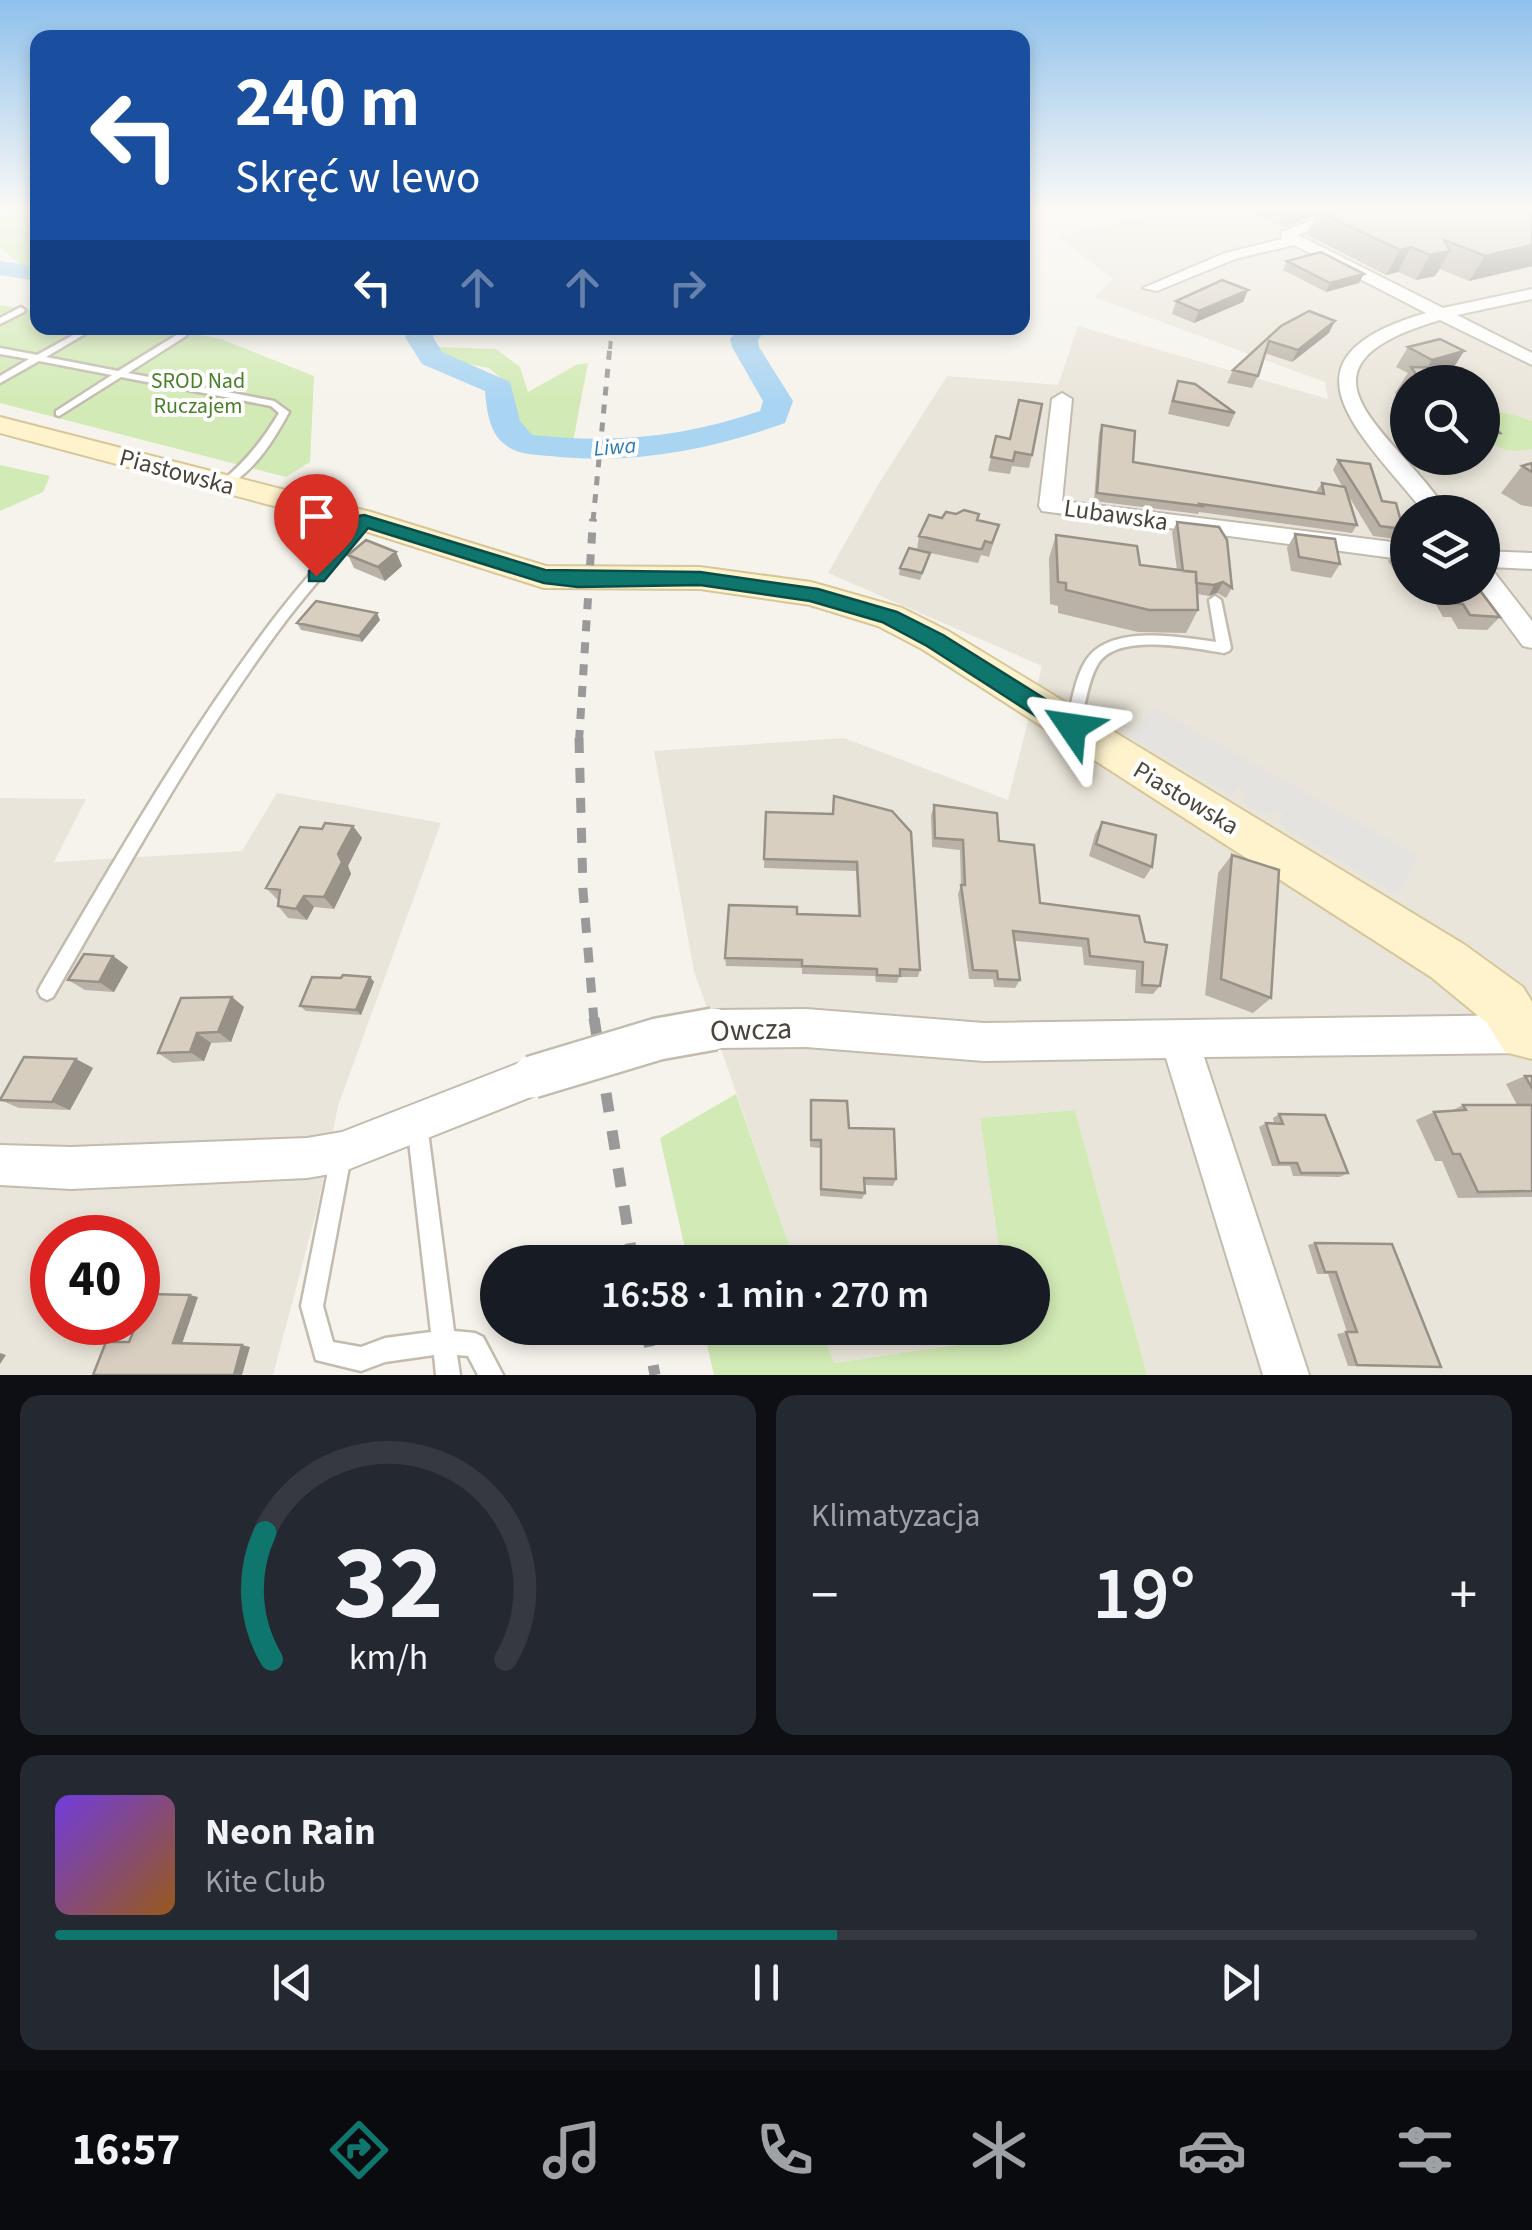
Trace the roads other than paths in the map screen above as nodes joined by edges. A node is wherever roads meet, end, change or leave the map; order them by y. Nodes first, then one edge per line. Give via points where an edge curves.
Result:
1 (1180, 276) edge
2 (1364, 276) edge
3 (1151, 288) dead end
4 (1532, 294) edge
5 (21, 310) dead end
6 (1440, 314) junction
7 (0, 322) edge
8 (79, 335) edge
9 (181, 335) edge
10 (0, 351) edge
11 (38, 358) junction
12 (1532, 360) edge
13 (122, 373) junction
14 (0, 380) edge
15 (1062, 399) dead end
16 (59, 413) dead end
17 (0, 425) edge
18 (224, 484) junction
19 (1423, 495) edge
20 (364, 520) junction
21 (1390, 550) edge
22 (1500, 560) edge
23 (1532, 561) edge
24 (1500, 597) edge
25 (1215, 600) dead end
26 (1532, 639) edge
27 (1072, 727) junction
28 (47, 991) dead end
29 (1527, 1034) edge
30 (1179, 1040) junction
31 (417, 1124) junction
32 (342, 1152) junction
33 (0, 1165) edge
34 (444, 1342) junction
35 (448, 1375) edge
36 (491, 1375) edge
37 (1286, 1375) edge

1 - 3 street
2 - 6 street
4 - 6 street
5 - 7 lane
6 - 12 street
6 - 19 street via 1364,347 1345,378 1357,411
8 - 11 lane
9 - 13 lane
10 - 11 lane
11 - 13 lane
11 - 14 lane
13 - 16 lane
13 - 18 lane via 256,398 284,412 252,462
15 - 21 street, Lubawska via 1050,506
17 - 18 street, Piastowska
18 - 20 street, Piastowska
20 - 27 street, Piastowska via 544,577 711,579 850,604 935,640
20 - 28 lane via 180,762
22 - 23 street
24 - 26 street
25 - 27 lane via 1224,648 1141,640 1105,650 1095,657
27 - 29 street, Piastowska via 1448,961 1504,1004
29 - 30 street, Owcza
30 - 31 street, Owcza, bridge via 984,1042 806,1028 714,1029 532,1077
30 - 37 street
31 - 32 street, Owcza
31 - 34 lane
32 - 33 street, Owcza via 124,1166
32 - 34 lane via 312,1306 324,1352 360,1360
34 - 35 lane
34 - 36 lane via 475,1345

